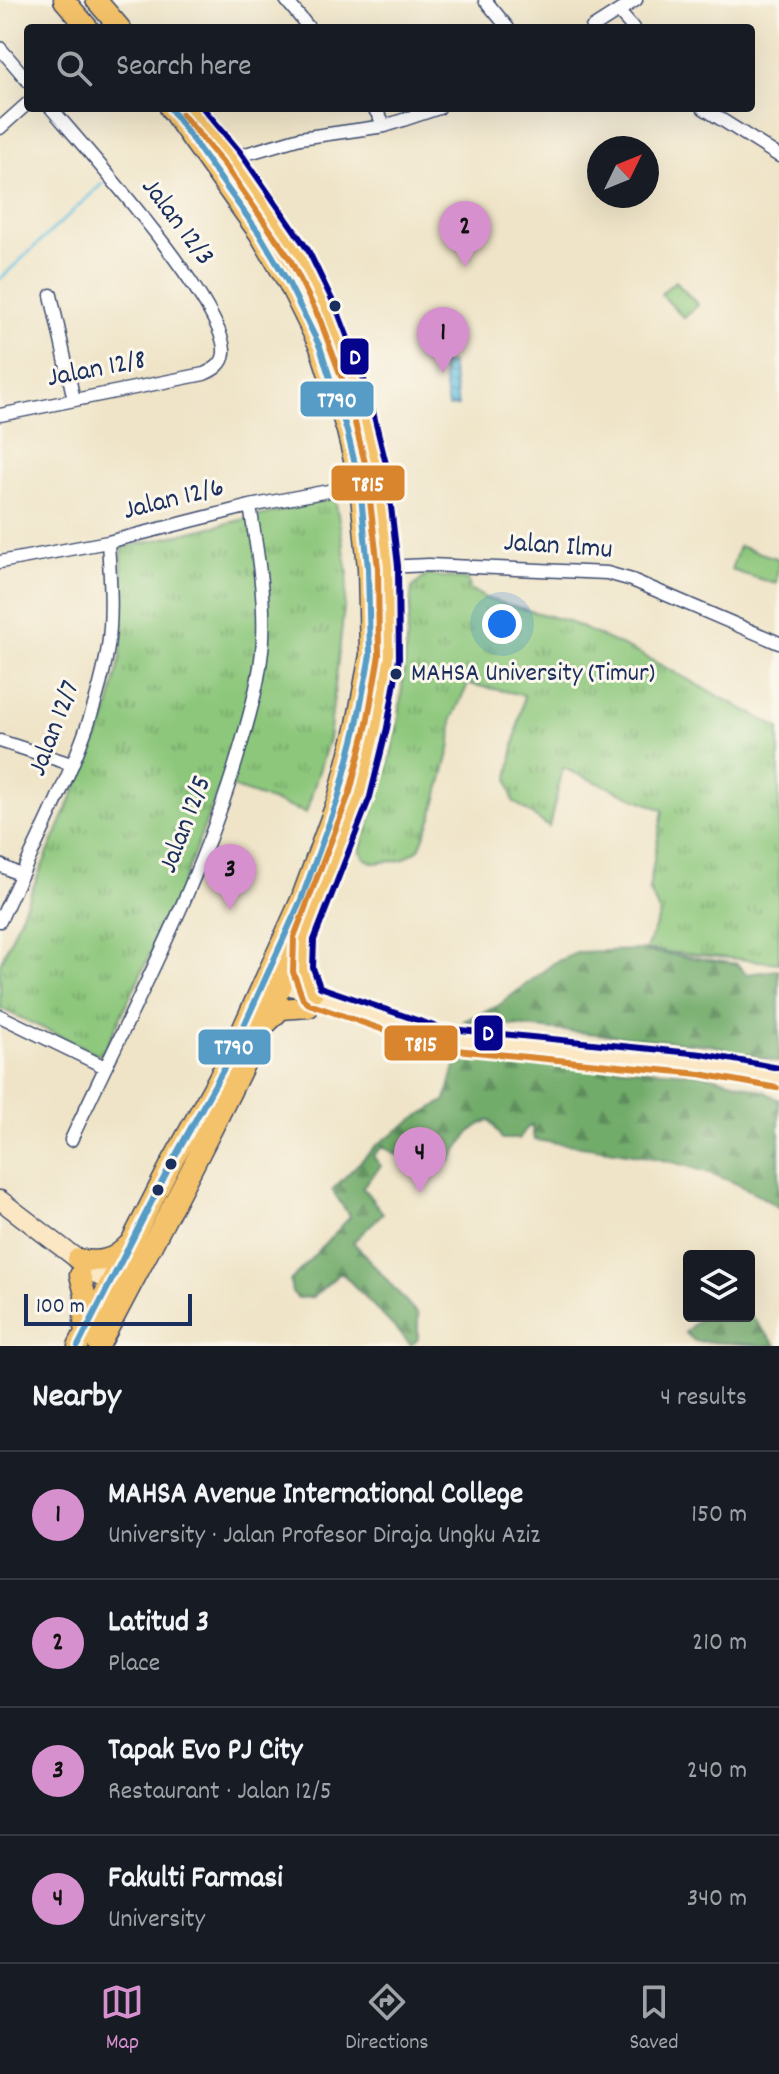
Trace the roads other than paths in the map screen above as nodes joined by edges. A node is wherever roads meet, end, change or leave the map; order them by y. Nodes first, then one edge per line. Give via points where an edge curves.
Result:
1 (64, 0) edge
2 (79, 0) edge
3 (96, 0) edge
4 (110, 0) edge
5 (286, 0) edge
6 (485, 0) edge
7 (636, 0) edge
8 (619, 12) junction
9 (85, 24) edge
10 (114, 24) edge
11 (116, 24) edge
12 (117, 24) edge
13 (306, 24) edge
14 (505, 24) edge
15 (599, 24) edge
16 (630, 24) edge
17 (0, 48) edge
18 (24, 76) edge
19 (24, 107) edge
20 (54, 112) edge
21 (174, 112) edge
22 (376, 112) edge
23 (427, 112) edge
24 (709, 112) edge
25 (193, 117) edge
26 (385, 126) junction
27 (0, 128) edge
28 (779, 156) edge
29 (232, 158) junction
30 (51, 295) dead end
31 (204, 374) joint
32 (74, 400) junction
33 (0, 415) edge
34 (360, 485) junction
35 (250, 506) junction
36 (108, 542) junction
37 (0, 562) edge
38 (378, 568) junction
39 (779, 643) edge
40 (0, 741) edge
41 (71, 764) junction
42 (0, 865) edge
43 (20, 875) junction
44 (301, 900) junction
45 (0, 921) edge
46 (304, 938) junction
47 (279, 988) junction
48 (310, 1001) junction
49 (0, 1016) edge
50 (251, 1031) junction
51 (105, 1067) junction
52 (779, 1078) edge
53 (71, 1140) dead end
54 (0, 1200) edge
55 (0, 1213) edge
56 (133, 1240) junction
57 (79, 1267) junction
58 (112, 1292) junction
59 (87, 1342) edge

1 - 9 main road
2 - 10 main road
3 - 11 main road
4 - 12 main road
5 - 13 street
6 - 14 street
7 - 8 street
8 - 15 street
8 - 16 street
17 - 18 street
19 - 27 street
20 - 31 street, Jalan 12/3 via 128,198 197,293 224,350 223,360
21 - 25 main road
22 - 26 street
23 - 26 street
24 - 28 street
25 - 29 main road
25 - 34 main road via 320,347
26 - 29 street via 300,138
29 - 38 main road via 299,254 358,392 376,465
30 - 32 street
31 - 32 street, Jalan 12/8
32 - 33 street, Jalan 12/8
34 - 35 street, Jalan 12/6
34 - 38 main road
35 - 36 street, Jalan 12/6
35 - 51 street, Jalan 12/5 via 261,571 263,640 253,701 229,788 186,896
36 - 37 street, Jalan 12/6
36 - 41 street, Jalan 12/7 via 108,646 96,699
38 - 39 street, Jalan Ilmu via 429,565 607,573
38 - 44 main road via 356,729 338,799
38 - 46 main road via 389,656 377,726 360,795
40 - 41 street
41 - 43 street, Jalan 12/7
42 - 43 street
43 - 45 street, Jalan 12/7
44 - 47 main road
44 - 50 main road
46 - 47 main road
46 - 48 main road via 303,970
47 - 48 street
47 - 50 main road
48 - 50 main road via 281,1009
48 - 52 street via 385,1031 405,1029 438,1038 701,1064
49 - 51 street
50 - 56 main road
50 - 58 main road via 198,1161
51 - 53 street, Jalan 12/5
54 - 57 street
55 - 57 street
56 - 57 main road via 108,1260
56 - 58 main road
57 - 58 street
57 - 59 main road
58 - 59 main road

